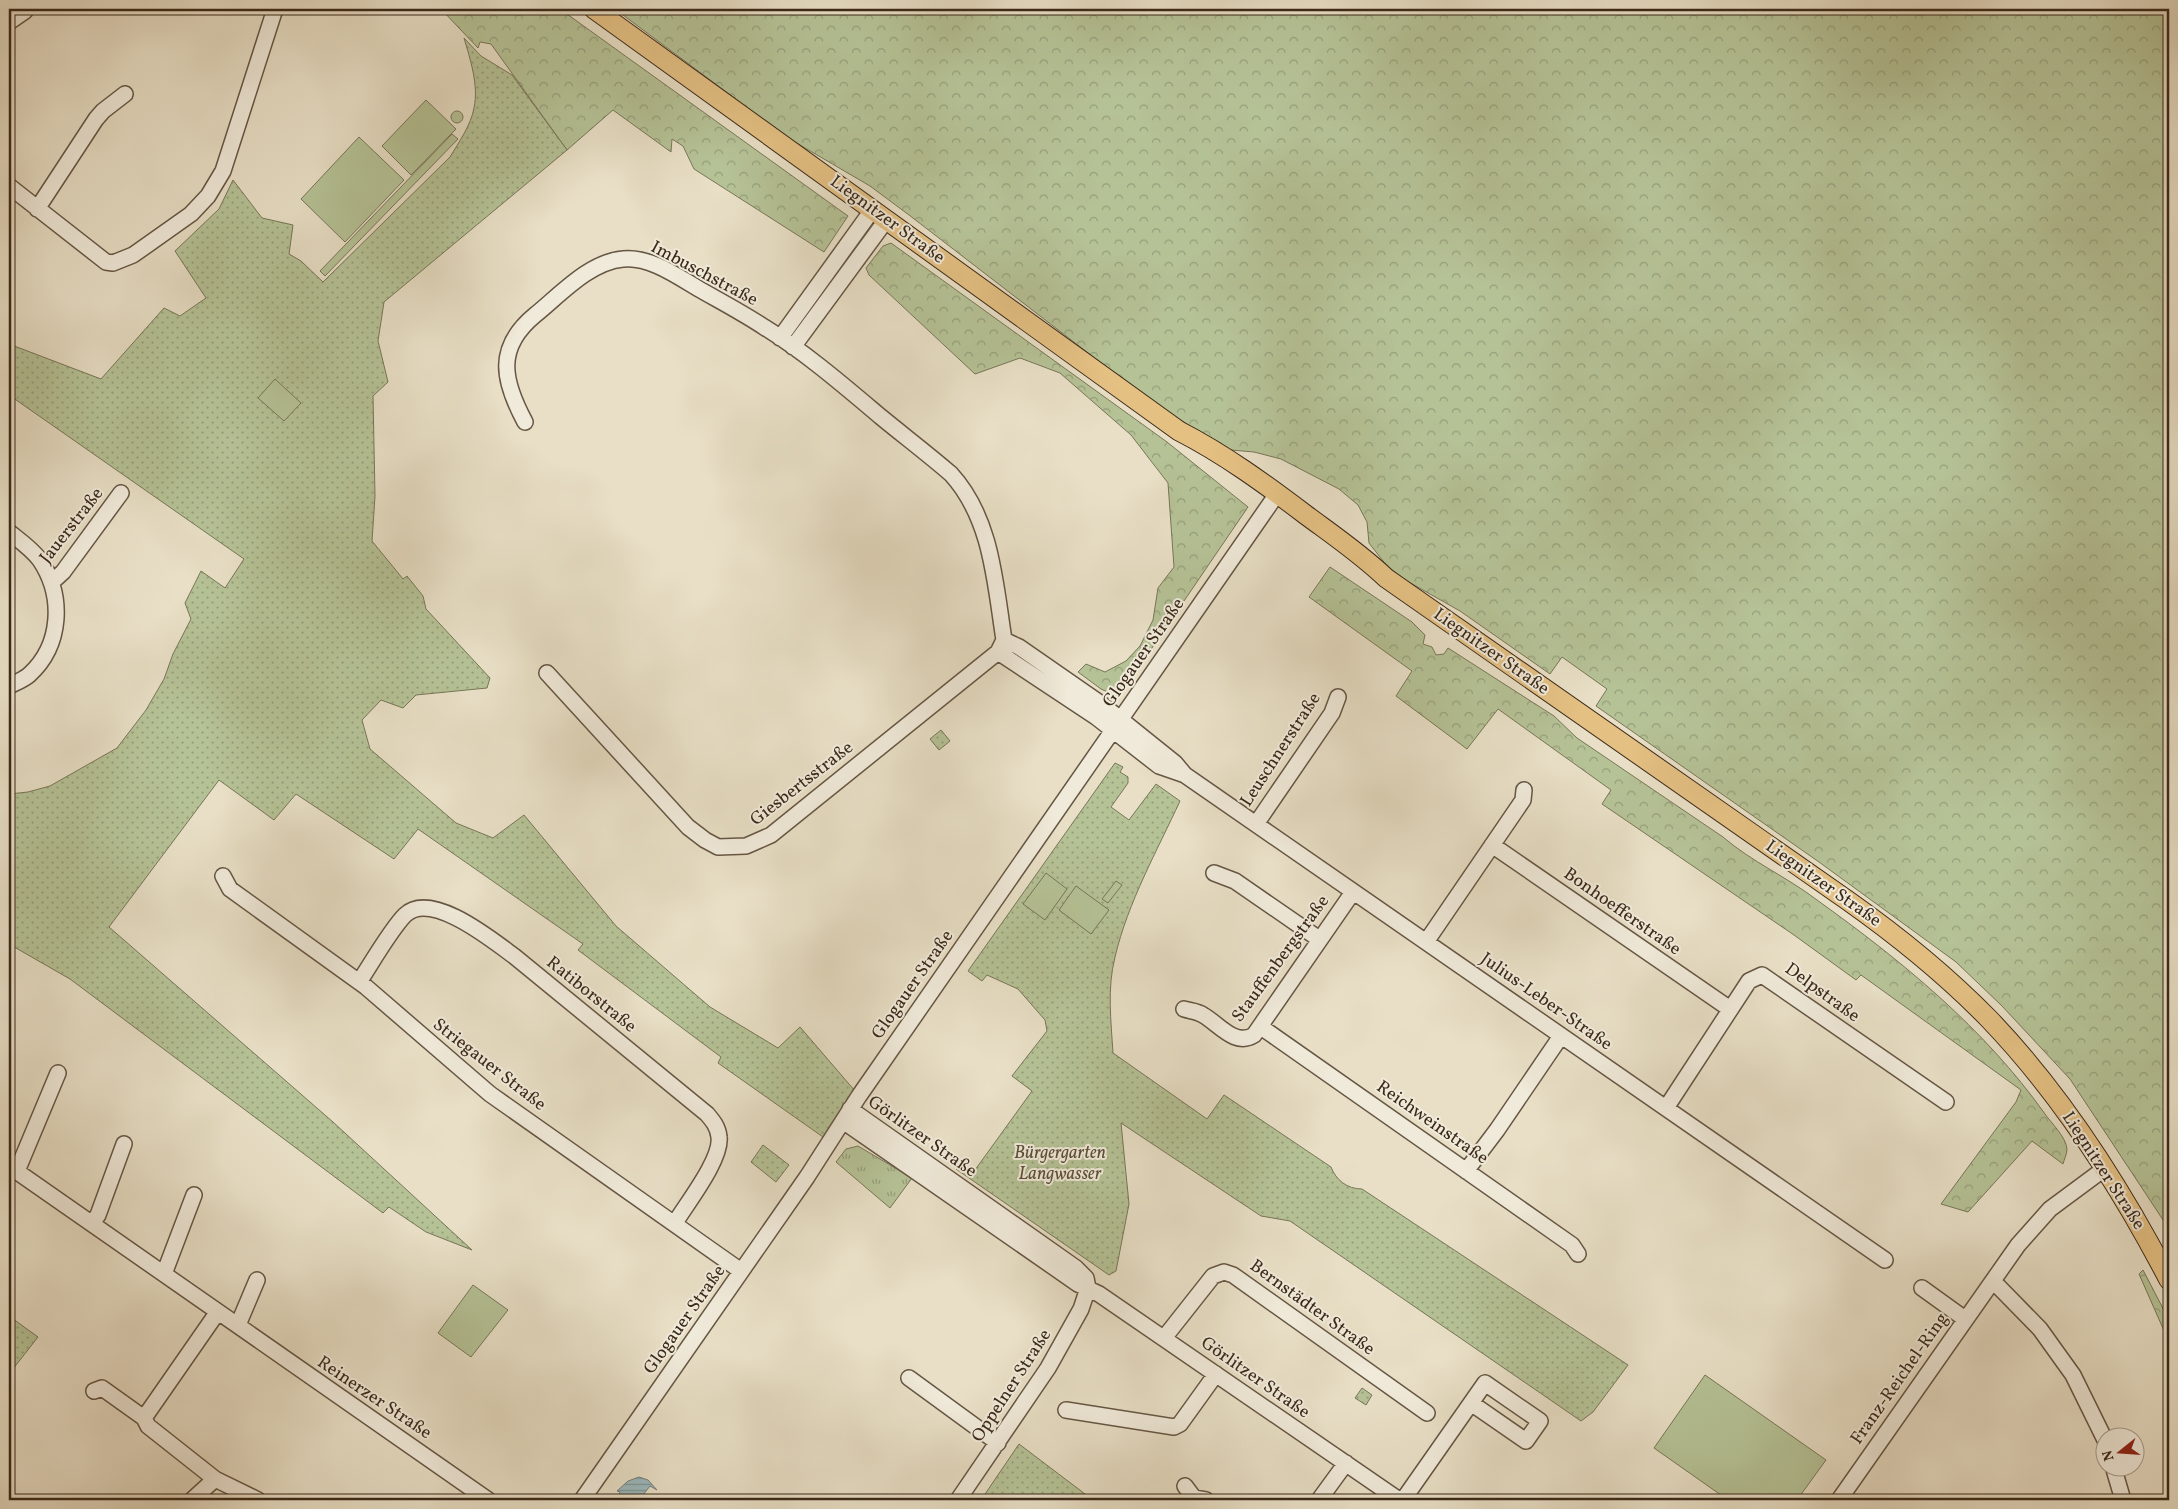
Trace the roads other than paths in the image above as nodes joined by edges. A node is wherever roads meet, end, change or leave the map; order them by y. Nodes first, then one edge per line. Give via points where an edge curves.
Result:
1 (275, 9) edge
2 (594, 9) edge
3 (25, 11) dead end
4 (9, 22) edge
5 (125, 94) dead end
6 (9, 186) edge
7 (37, 209) junction
8 (880, 214) junction
9 (780, 338) junction
10 (793, 347) junction
11 (525, 422) dead end
12 (121, 493) dead end
13 (1274, 499) junction
14 (9, 532) edge
15 (52, 582) junction
16 (1001, 646) junction
17 (547, 673) dead end
18 (9, 686) edge
19 (1338, 696) dead end
20 (1116, 725) junction
21 (1524, 790) dead end
22 (1256, 824) junction
23 (1492, 845) junction
24 (1214, 873) dead end
25 (224, 876) dead end
26 (1353, 892) junction
27 (1319, 939) junction
28 (1426, 942) junction
29 (359, 982) junction
30 (1730, 1009) junction
31 (1184, 1010) dead end
32 (1261, 1027) junction
33 (1561, 1036) junction
34 (58, 1073) dead end
35 (1946, 1102) dead end
36 (1666, 1108) junction
37 (846, 1115) junction
38 (124, 1144) dead end
39 (13, 1168) edge
40 (2104, 1168) junction
41 (1466, 1171) junction
42 (194, 1195) dead end
43 (92, 1223) junction
44 (675, 1223) junction
45 (1578, 1254) dead end
46 (1885, 1260) dead end
47 (741, 1271) junction
48 (164, 1274) junction
49 (257, 1280) dead end
50 (2169, 1280) edge
51 (1994, 1282) junction
52 (1088, 1288) junction
53 (1922, 1288) dead end
54 (217, 1313) junction
55 (1965, 1319) junction
56 (238, 1325) junction
57 (1164, 1338) junction
58 (1216, 1374) junction
59 (909, 1378) dead end
60 (94, 1391) dead end
61 (1471, 1403) dead end
62 (1066, 1410) dead end
63 (1426, 1413) dead end
64 (144, 1418) junction
65 (2098, 1426) edge
66 (998, 1443) junction
67 (1346, 1464) junction
68 (2116, 1476) edge
69 (216, 1479) junction
70 (1184, 1486) dead end
71 (192, 1500) edge
72 (258, 1500) edge
73 (488, 1500) edge
74 (582, 1500) edge
75 (958, 1500) edge
76 (1206, 1500) edge
77 (1319, 1500) edge
78 (1399, 1500) edge
79 (1403, 1500) edge
80 (1840, 1500) edge
81 (2123, 1500) edge

1 - 7 street via 223,171 208,196 191,214 133,256 113,263 99,258
2 - 8 main road, Liegnitzer Straße
3 - 4 street
5 - 7 street via 96,119
6 - 7 street
8 - 9 street
8 - 10 street
8 - 13 main road, Liegnitzer Straße via 1179,431 1202,455
9 - 10 street, Imbuschstraße
9 - 11 street, Imbuschstraße via 662,268 636,259 614,260 591,270 517,332 509,349 507,371 512,397
10 - 16 street, Imbuschstraße via 961,485 984,531
12 - 15 street, Jauerstraße via 63,572
13 - 20 street, Glogauer Straße
13 - 40 main road, Liegnitzer Straße via 1355,564 1386,578 1848,900 1917,953 2006,1038 2046,1086
14 - 15 street, Jauerstraße via 39,559
15 - 18 street, Jauerstraße via 57,606 54,638 29,674
16 - 17 street, Giesbertsstraße via 771,835 746,846 732,847 718,846 688,827
16 - 20 street via 1011,659
19 - 22 street, Leuschnerstraße via 1332,713
20 - 22 street, Julius-Leber-Straße via 1159,766 1185,775
20 - 37 street, Glogauer Straße
21 - 23 street via 1523,800
22 - 26 street, Julius-Leber-Straße
23 - 28 street
23 - 30 street, Bonhoefferstraße
24 - 27 street via 1235,881
25 - 29 street, Striegauer Straße via 230,889
26 - 27 street, Stauffenbergstraße
26 - 28 street, Julius-Leber-Straße
27 - 32 street, Stauffenbergstraße
28 - 33 street, Julius-Leber-Straße
29 - 44 street, Striegauer Straße via 490,1094
29 - 44 street, Ratiborstraße via 405,915 422,907 437,909 514,956 716,1125 720,1139 716,1156
30 - 35 street, Delpstraße via 1750,981 1762,975 1769,978
30 - 36 street, Delpstraße
31 - 32 street, Stauffenbergstraße via 1201,1013 1238,1039 1246,1040
32 - 41 street, Reichweinstraße
33 - 36 street, Julius-Leber-Straße
33 - 41 street
34 - 39 street, Reinerzer Straße
36 - 46 street, Julius-Leber-Straße
37 - 47 street, Glogauer Straße
37 - 52 street, Görlitzer Straße via 1076,1268 1086,1278
38 - 43 street via 98,1215
39 - 43 street, Reinerzer Straße
40 - 50 main road, Liegnitzer Straße
40 - 51 street, Franz-Reichel-Ring via 2068,1194 2034,1226
41 - 45 street, Reichweinstraße via 1572,1245
42 - 48 street
43 - 48 street, Reinerzer Straße
44 - 47 street, Striegauer Straße
47 - 74 street, Glogauer Straße
48 - 54 street, Reinerzer Straße
49 - 56 street
51 - 55 street, Franz-Reichel-Ring
51 - 65 street via 2040,1329 2073,1375
52 - 57 street, Görlitzer Straße
52 - 66 street, Oppelner Straße via 1081,1309 1057,1354
53 - 55 street
54 - 56 street, Reinerzer Straße
54 - 64 street
55 - 80 street, Franz-Reichel-Ring
56 - 73 street, Reinerzer Straße
57 - 58 street, Görlitzer Straße
57 - 63 street, Bernstädter Straße via 1213,1276 1224,1272 1233,1275
58 - 62 street via 1180,1424 1174,1427
58 - 67 street, Görlitzer Straße
59 - 66 street
60 - 64 street via 102,1388
61 - 79 street
64 - 69 street via 148,1426
66 - 75 street, Oppelner Straße
67 - 77 street
67 - 78 street, Görlitzer Straße
68 - 81 street
69 - 71 street
69 - 72 street
70 - 76 street via 1194,1498

